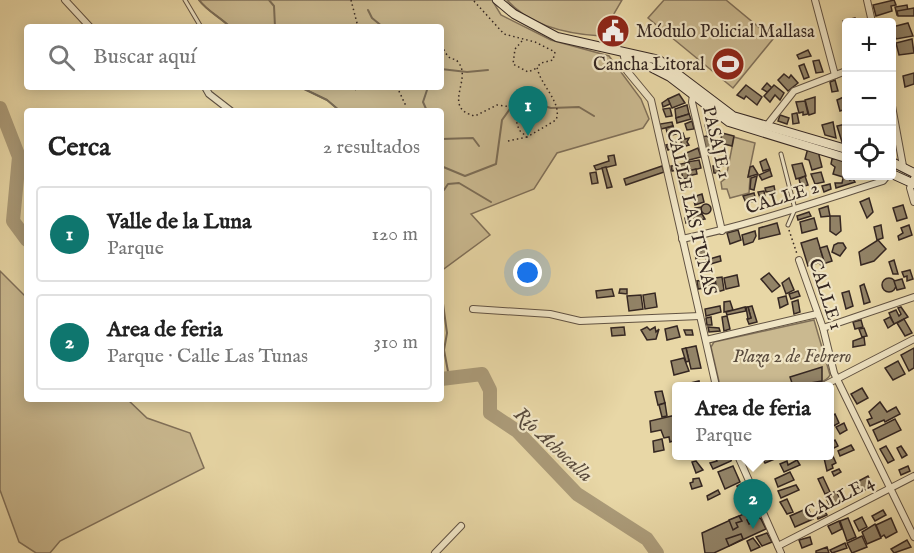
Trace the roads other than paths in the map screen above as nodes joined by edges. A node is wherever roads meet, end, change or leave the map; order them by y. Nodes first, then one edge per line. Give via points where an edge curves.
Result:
1 (65, 0) edge
2 (185, 0) edge
3 (497, 0) edge
4 (815, 0) edge
5 (867, 0) edge
6 (871, 18) edge
7 (87, 24) edge
8 (199, 24) edge
9 (622, 52) junction
10 (843, 72) edge
11 (835, 75) junction
12 (207, 90) edge
13 (696, 92) junction
14 (227, 108) edge
15 (895, 126) edge
16 (767, 128) junction
17 (842, 147) edge
18 (781, 154) dead end
19 (842, 156) edge
20 (896, 164) edge
21 (903, 166) junction
22 (896, 169) edge
23 (914, 173) edge
24 (896, 176) edge
25 (883, 180) edge
26 (913, 181) edge
27 (914, 202) edge
28 (795, 209) junction
29 (788, 225) road end
30 (722, 231) junction
31 (682, 239) junction
32 (799, 260) road end
33 (914, 297) edge
34 (472, 309) dead end
35 (817, 314) junction
36 (700, 316) junction
37 (823, 328) junction
38 (914, 339) edge
39 (706, 340) junction
40 (837, 380) junction
41 (715, 382) edge
42 (833, 382) edge
43 (740, 460) edge
44 (914, 476) edge
45 (890, 488) junction
46 (461, 526) dead end
47 (914, 537) edge
48 (778, 546) junction
49 (439, 551) edge
50 (781, 553) edge

1 - 7 street
2 - 8 lane
3 - 9 main road via 557,37
4 - 11 street
5 - 6 street
9 - 13 main road
9 - 31 street, CALLE LAS TUNAS via 627,71 651,100
10 - 11 street
11 - 16 street via 794,91
12 - 14 street
13 - 16 main road via 729,122
13 - 30 street, PASAJE 1 via 692,102
15 - 21 street
16 - 17 main road
16 - 19 main road
18 - 28 lane
20 - 21 main road
21 - 22 main road
21 - 23 main road
24 - 26 main road
25 - 28 street, CALLE 2
26 - 27 street
28 - 29 lane
28 - 30 street, CALLE 2
30 - 31 street, CALLE 2
31 - 36 street, CALLE LAS TUNAS
32 - 35 street, CALLE 1
33 - 37 street
34 - 36 street via 550,314 580,321
35 - 37 street, CALLE 1
35 - 39 street
36 - 39 street, CALLE LAS TUNAS
37 - 40 street, CALLE 1
38 - 40 street
39 - 41 street, CALLE LAS TUNAS
40 - 42 street
40 - 45 street, CALLE 1
43 - 48 street
44 - 45 street, CALLE 4
45 - 47 street, CALLE 1
45 - 48 street, CALLE 4
46 - 49 street
48 - 50 street

